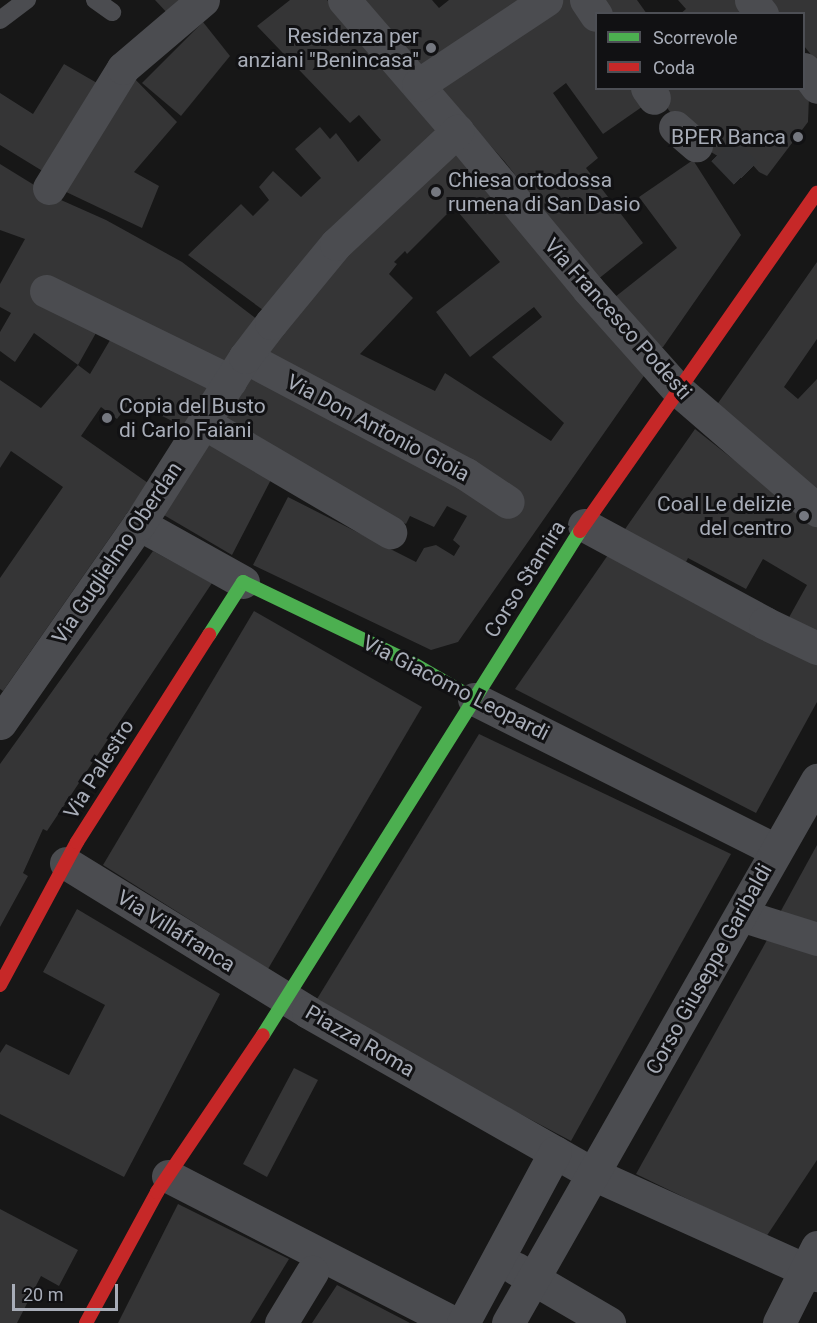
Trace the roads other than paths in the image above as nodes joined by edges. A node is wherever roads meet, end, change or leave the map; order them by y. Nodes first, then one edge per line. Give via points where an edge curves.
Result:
1 (27, 0) edge
2 (95, 0) edge
3 (203, 0) edge
4 (344, 0) edge
5 (546, 0) edge
6 (112, 12) dead end
7 (0, 20) edge
8 (805, 70) edge
9 (418, 85) junction
10 (817, 87) edge
11 (457, 130) junction
12 (49, 188) dead end
13 (817, 193) edge
14 (46, 291) dead end
15 (238, 369) junction
16 (678, 390) junction
17 (204, 423) junction
18 (508, 502) dead end
19 (817, 510) edge
20 (139, 524) junction
21 (584, 525) junction
22 (390, 532) dead end
23 (243, 582) junction
24 (817, 648) edge
25 (474, 699) junction
26 (1, 719) edge
27 (817, 780) edge
28 (776, 849) junction
29 (66, 863) junction
30 (741, 915) junction
31 (817, 939) edge
32 (0, 985) edge
33 (286, 999) junction
34 (555, 1152) junction
35 (597, 1167) junction
36 (163, 1184) junction
37 (520, 1218) junction
38 (557, 1238) junction
39 (498, 1258) junction
40 (812, 1264) edge
41 (312, 1272) dead end
42 (534, 1279) junction
43 (86, 1323) edge
44 (281, 1323) edge
45 (454, 1323) edge
46 (463, 1323) edge
47 (508, 1323) edge
48 (609, 1323) edge
49 (779, 1323) edge

1 - 7 lane
2 - 6 lane
3 - 12 street via 123,68
4 - 9 street, Via Francesco Podesti
5 - 9 street
8 - 10 street
9 - 11 street, Via Francesco Podesti
11 - 15 street, Via Guglielmo Oberdan via 336,244
11 - 16 street, Via Francesco Podesti via 588,289
13 - 16 street, Corso Stamira
14 - 15 street
15 - 17 street, Via Guglielmo Oberdan
15 - 18 street, Via Don Antonio Gioia via 466,474
16 - 19 street, Via Francesco Podesti
16 - 21 street, Corso Stamira
17 - 20 street, Via Guglielmo Oberdan
17 - 22 street
20 - 23 street, Via Giacomo Leopardi
20 - 26 street, Via Guglielmo Oberdan
21 - 24 street via 765,624
21 - 25 street, Corso Stamira
23 - 25 street, Via Giacomo Leopardi via 412,663
23 - 29 street, Via Palestro
25 - 28 street, Via Giacomo Leopardi
25 - 33 street, Corso Stamira
27 - 28 street, Corso Giuseppe Garibaldi
28 - 30 street, Corso Giuseppe Garibaldi
29 - 32 street, Via Palestro
29 - 33 street, Via Villafranca
30 - 31 street
30 - 35 street, Corso Giuseppe Garibaldi
33 - 34 street, Piazza Roma
33 - 36 street, Piazza Roma
34 - 35 street, Piazza Roma
34 - 37 street
35 - 38 street
35 - 40 street, Piazza Roma
36 - 43 street
36 - 45 street
37 - 38 street
37 - 39 street
38 - 42 street
39 - 42 street
39 - 46 street
40 - 49 street, Piazza Roma
41 - 44 street
42 - 47 street
42 - 48 street

